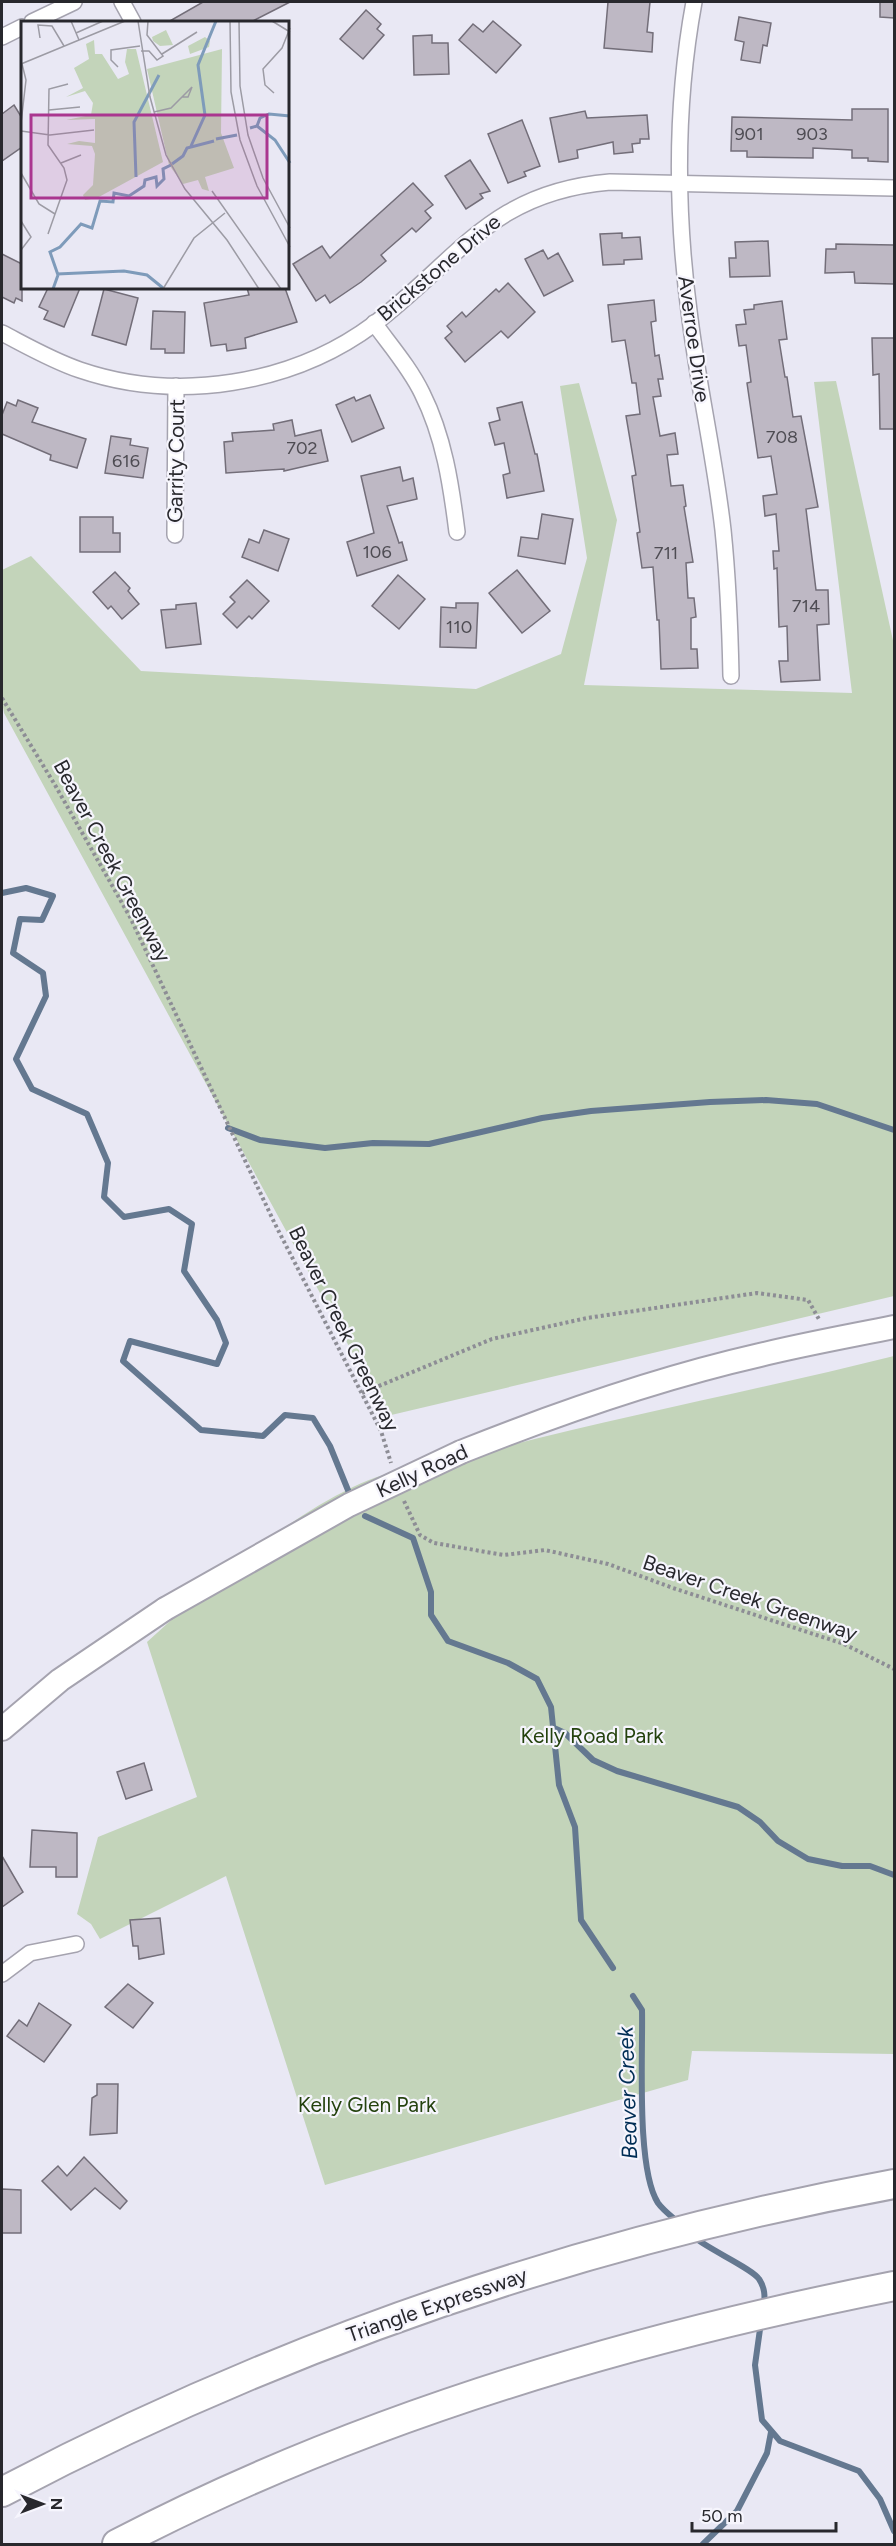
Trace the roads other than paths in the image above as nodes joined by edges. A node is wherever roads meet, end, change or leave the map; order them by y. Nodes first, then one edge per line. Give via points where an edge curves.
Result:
1 (74, 2) edge
2 (122, 2) edge
3 (694, 2) edge
4 (34, 21) edge
5 (132, 21) edge
6 (21, 28) edge
7 (2, 38) edge
8 (681, 182) junction
9 (894, 188) edge
10 (374, 323) junction
11 (2, 333) edge
12 (176, 386) junction
13 (457, 532) dead end
14 (175, 535) dead end
15 (731, 676) dead end
16 (894, 1327) edge
17 (2, 1729) edge
18 (76, 1944) dead end
19 (2, 1974) edge
20 (894, 2184) edge
21 (894, 2286) edge
22 (2, 2492) edge
23 (117, 2544) edge

1 - 4 street
2 - 5 street
3 - 8 street, Averroe Drive via 684,74
6 - 7 street
8 - 9 street, Brickstone Drive
8 - 10 street, Brickstone Drive via 591,183 521,204 468,240
8 - 15 street, Averroe Drive via 690,320 723,528
10 - 12 street, Brickstone Drive via 345,343 291,368 240,381
10 - 13 street via 421,391 433,417 448,470
11 - 12 street, Brickstone Drive via 78,370 114,380
12 - 14 street, Garrity Court
16 - 17 street, Kelly Road, bridge via 759,1355 627,1392 460,1452 350,1505 165,1609 60,1680
18 - 19 street via 30,1953
20 - 22 highway, Triangle Expressway via 619,2246 451,2297 352,2333 125,2429
21 - 23 highway via 686,2332 573,2364 426,2413 298,2462

